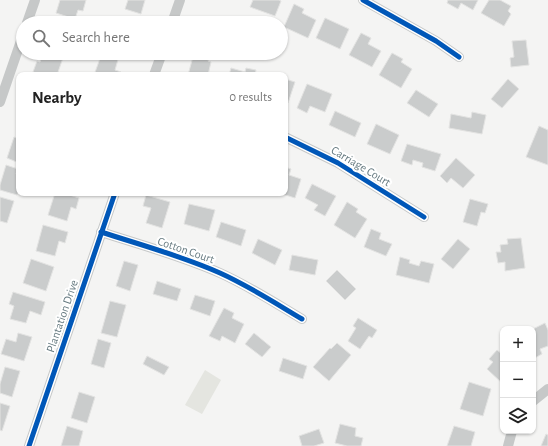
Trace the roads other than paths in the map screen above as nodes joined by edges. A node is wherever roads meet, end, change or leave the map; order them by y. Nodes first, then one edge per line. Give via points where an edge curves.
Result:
1 (35, 0) edge
2 (180, 0) edge
3 (363, 0) edge
4 (29, 16) edge
5 (174, 16) edge
6 (16, 55) edge
7 (459, 57) dead end
8 (159, 60) edge
9 (155, 72) edge
10 (0, 102) edge
11 (288, 138) edge
12 (113, 196) edge
13 (424, 217) dead end
14 (101, 232) junction
15 (302, 319) dead end
16 (548, 389) edge
17 (536, 399) edge
18 (511, 434) edge
19 (29, 446) edge
20 (508, 446) edge

1 - 4 street
2 - 5 street
3 - 7 street
6 - 10 street
8 - 9 street
11 - 13 street, Carriage Court via 338,163
12 - 14 street, Plantation Drive
14 - 15 street, Cotton Court via 219,273 252,289
14 - 19 street, Plantation Drive
16 - 17 street
18 - 20 street

